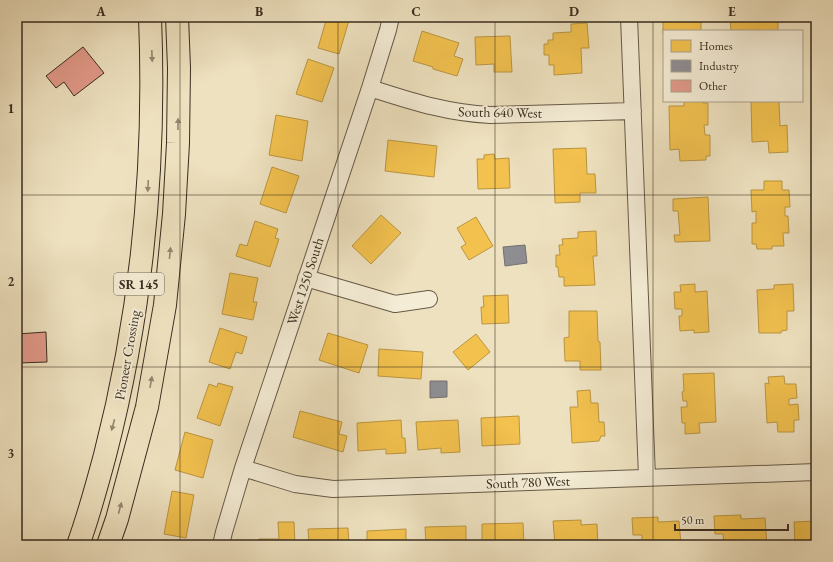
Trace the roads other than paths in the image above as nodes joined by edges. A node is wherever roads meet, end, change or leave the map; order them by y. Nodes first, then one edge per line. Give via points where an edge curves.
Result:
1 (150, 17) edge
2 (177, 17) edge
3 (391, 17) edge
4 (629, 17) edge
5 (370, 88) junction
6 (633, 111) junction
7 (306, 278) junction
8 (428, 299) dead end
9 (243, 468) junction
10 (816, 472) edge
11 (646, 477) junction
12 (78, 545) edge
13 (108, 545) edge
14 (221, 545) edge

1 -> 12 highway, Pioneer Crossing / SR 145 via 152,64 147,213 137,303 118,404 90,512
13 -> 2 highway, Pioneer Crossing / SR 145 via 147,407 165,305 178,143
3 - 5 street, West 1250 South
4 - 6 street
5 - 6 street, South 640 West via 423,105 473,114
5 - 7 street, West 1250 South
6 - 11 street
7 - 8 street via 396,304
7 - 9 street, West 1250 South
9 - 11 street, South 780 West via 295,484 333,489
9 - 14 street, West 1250 South
10 - 11 street, South 780 West

